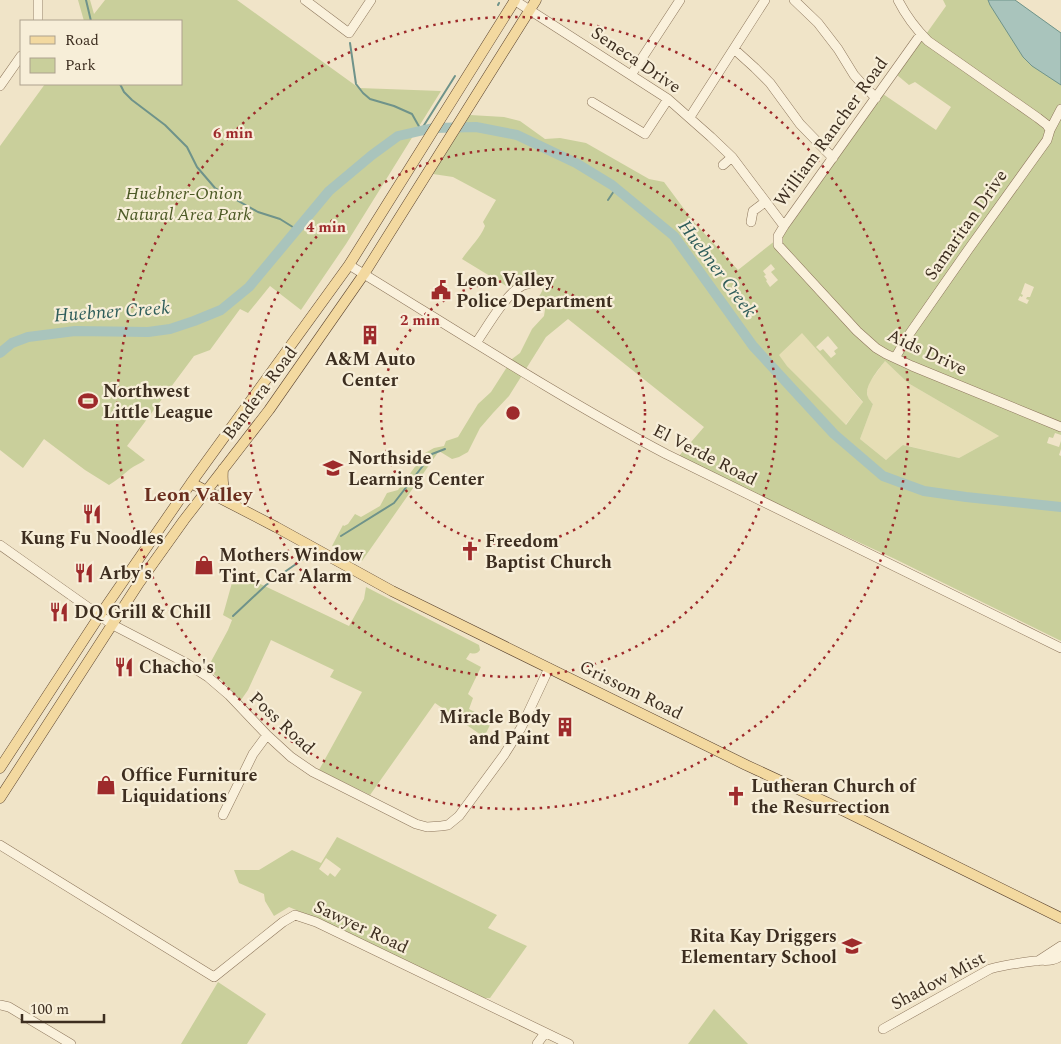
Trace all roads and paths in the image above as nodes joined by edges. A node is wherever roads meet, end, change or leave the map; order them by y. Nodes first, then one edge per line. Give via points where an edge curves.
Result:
1 (38, 0) edge
2 (305, 0) edge
3 (371, 0) edge
4 (514, 0) edge
5 (536, 0) edge
6 (680, 0) edge
7 (765, 0) edge
8 (794, 0) edge
9 (898, 0) edge
10 (530, 10) junction
11 (38, 20) edge
12 (921, 34) junction
13 (734, 49) junction
14 (20, 57) edge
15 (632, 74) junction
16 (0, 86) edge
17 (876, 98) junction
18 (668, 99) junction
19 (592, 102) dead end
20 (1061, 109) edge
21 (690, 118) junction
22 (1050, 130) junction
23 (732, 157) junction
24 (833, 158) junction
25 (723, 165) dead end
26 (765, 202) junction
27 (751, 222) dead end
28 (784, 226) junction
29 (782, 250) joint
30 (349, 265) junction
31 (364, 274) junction
32 (531, 283) dead end
33 (476, 344) junction
34 (895, 358) junction
35 (1061, 428) edge
36 (223, 469) junction
37 (191, 483) junction
38 (206, 491) junction
39 (231, 504) junction
40 (0, 545) edge
41 (100, 616) junction
42 (113, 625) junction
43 (1061, 648) edge
44 (549, 668) junction
45 (36, 712) junction
46 (50, 721) junction
47 (267, 735) junction
48 (0, 768) edge
49 (0, 798) edge
50 (223, 816) dead end
51 (0, 845) edge
52 (1061, 918) edge
53 (1061, 946) edge
54 (1061, 956) edge
55 (1038, 960) junction
56 (0, 1005) edge
57 (883, 1029) dead end
58 (545, 1033) junction
59 (71, 1044) edge
60 (537, 1044) edge
61 (569, 1044) edge

1 - 11 street
2 - 3 street via 349,33
4 - 10 street, Seneca Drive
4 - 30 main road, Bandera Road
5 - 10 main road, Bandera Road
6 - 15 street
7 - 13 street
8 - 17 street via 818,23 854,74
9 - 12 street
10 - 15 street, Seneca Drive
10 - 31 main road, Bandera Road
12 - 17 street, William Rancher Road
12 - 22 street
13 - 21 street
13 - 24 street via 770,83 800,124
14 - 16 street
15 - 18 street, Seneca Drive
17 - 24 street, William Rancher Road
18 - 19 street via 645,134
18 - 21 street, Seneca Drive
20 - 22 street, Samaritan Drive
21 - 23 street, Seneca Drive
22 - 34 street, Samaritan Drive via 1047,140
23 - 25 street
23 - 26 street, Seneca Drive
24 - 28 street, William Rancher Road
26 - 27 street via 753,211
26 - 28 street, Seneca Drive
28 - 29 street, William Rancher Road via 777,241
29 - 34 street, Aids Drive via 857,331 876,348
30 - 31 street, El Verde Road
30 - 37 main road, Bandera Road
31 - 33 street, El Verde Road
31 - 36 main road, Bandera Road via 269,410
32 - 33 street via 519,287 498,309
33 - 43 street, El Verde Road via 666,454
34 - 35 street, Aids Drive
36 - 38 main road, Bandera Road
36 - 39 main road via 223,488
37 - 38 main road, Grissom Road
37 - 41 main road, Bandera Road
38 - 39 main road, Grissom Road
38 - 42 main road, Bandera Road via 150,567
39 - 44 main road, Grissom Road via 392,591
40 - 41 street, Poss Road
41 - 42 street, Poss Road
41 - 45 main road, Bandera Road
42 - 46 main road, Bandera Road
42 - 47 street, Poss Road via 208,677 230,695
44 - 47 street, Poss Road via 521,728 504,755 459,816 448,825 427,827 416,824 313,772
44 - 52 main road, Grissom Road
45 - 46 main road
45 - 48 main road, Bandera Road
46 - 49 main road, Bandera Road
47 - 50 street via 253,754
51 - 58 street, Sawyer Road via 214,977 295,915 316,922
53 - 55 street, Shadow Mist
54 - 55 street, Shadow Mist via 1050,961
55 - 57 street, Shadow Mist via 990,969
56 - 59 street via 9,1007
58 - 60 street
58 - 61 street, Sawyer Road

